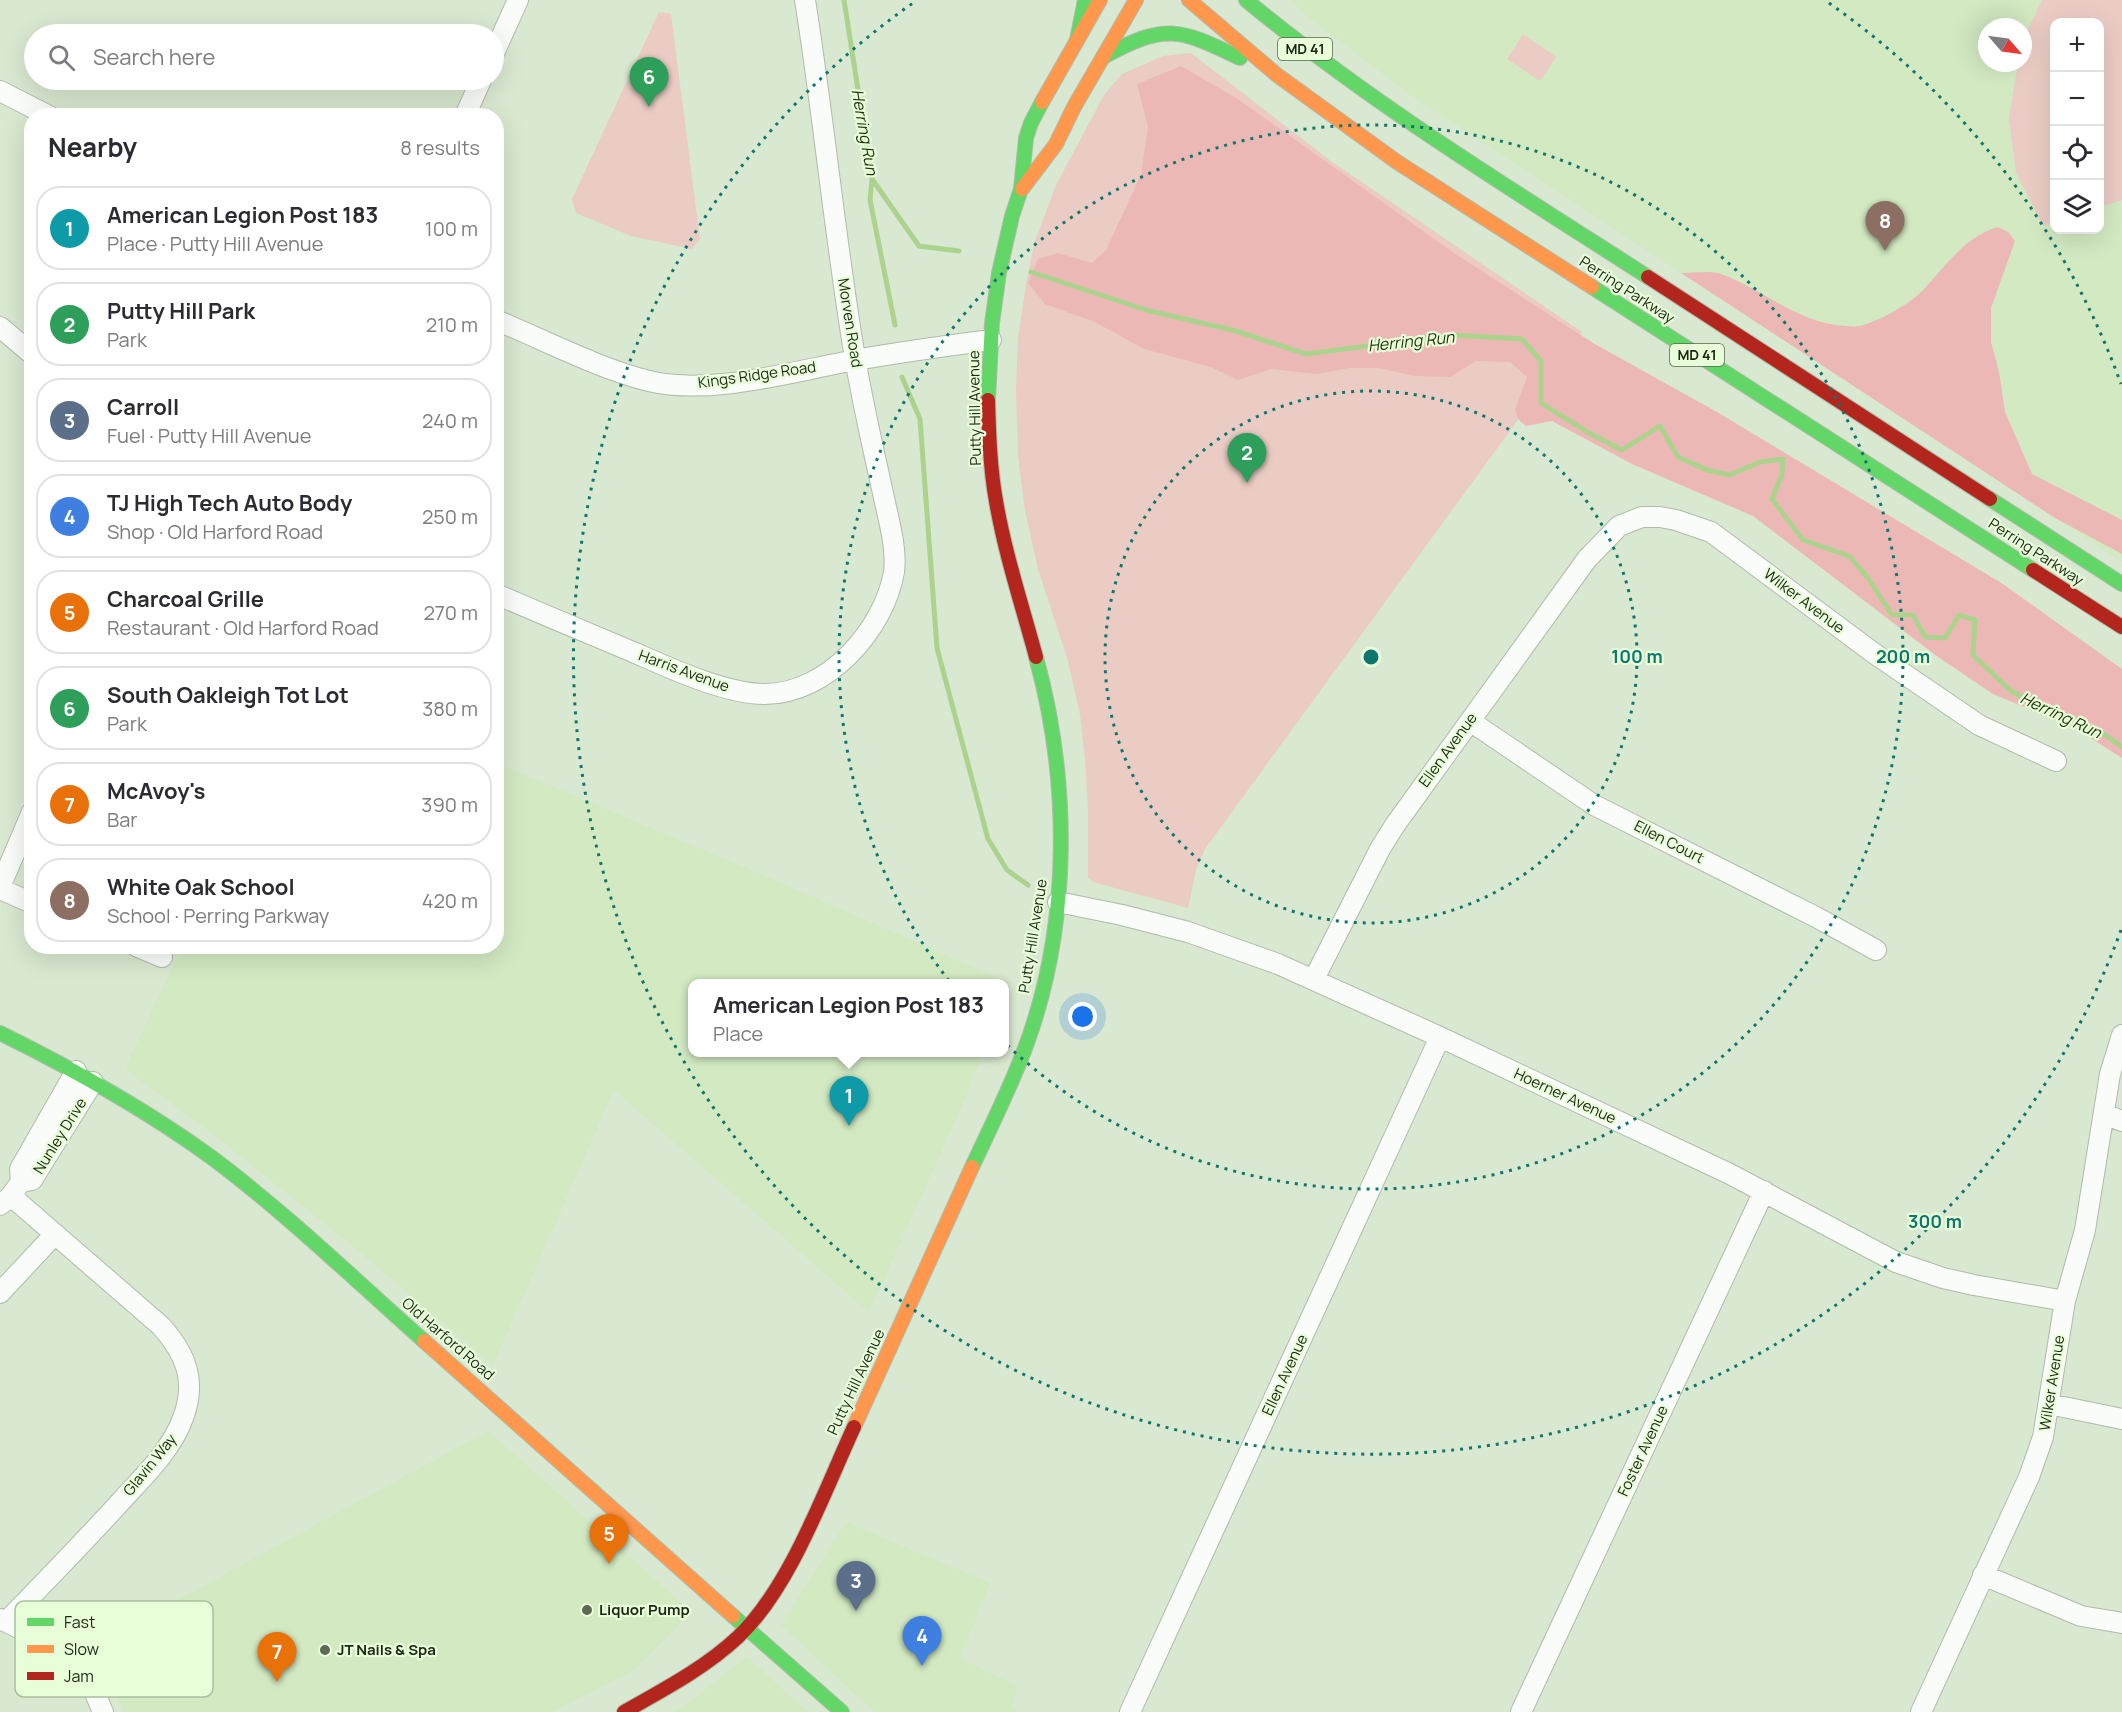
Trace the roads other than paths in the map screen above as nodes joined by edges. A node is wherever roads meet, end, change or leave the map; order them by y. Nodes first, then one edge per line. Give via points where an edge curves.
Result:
1 (518, 0) edge
2 (806, 0) edge
3 (1085, 0) edge
4 (1100, 0) edge
5 (1136, 0) edge
6 (1189, 0) edge
7 (1246, 0) edge
8 (1288, 16) dead end
9 (504, 31) edge
10 (1077, 40) junction
11 (1103, 57) junction
12 (1277, 75) junction
13 (477, 90) edge
14 (0, 91) edge
15 (1367, 95) junction
16 (33, 108) edge
17 (469, 108) edge
18 (1021, 190) junction
19 (504, 323) edge
20 (0, 327) edge
21 (991, 340) junction
22 (24, 347) edge
23 (855, 360) junction
24 (1606, 537) joint
25 (2122, 584) edge
26 (504, 597) edge
27 (2122, 627) edge
28 (865, 638) joint
29 (1470, 721) junction
30 (2056, 761) dead end
31 (24, 830) edge
32 (1, 881) edge
33 (24, 897) edge
34 (1058, 903) junction
35 (1876, 950) dead end
36 (155, 954) edge
37 (162, 957) dead end
38 (1314, 979) junction
39 (0, 1033) edge
40 (2122, 1035) edge
41 (1440, 1037) junction
42 (76, 1071) junction
43 (93, 1082) junction
44 (2113, 1118) edge
45 (1764, 1191) junction
46 (10, 1195) edge
47 (55, 1234) junction
48 (0, 1293) edge
49 (2066, 1301) junction
50 (2049, 1404) junction
51 (2122, 1419) edge
52 (1983, 1575) junction
53 (24, 1601) edge
54 (15, 1610) edge
55 (3, 1621) edge
56 (2122, 1623) edge
57 (748, 1628) junction
58 (96, 1697) edge
59 (103, 1712) edge
60 (624, 1712) edge
61 (842, 1712) edge
62 (1130, 1712) edge
63 (1521, 1712) edge
64 (1921, 1712) edge

1 - 9 street
2 - 23 street, Morven Road
3 - 10 main road
4 - 10 main road, Putty Hill Avenue
5 - 11 main road, Putty Hill Avenue
6 - 12 main road, Perring Parkway / MD 41
7 - 15 main road, Perring Parkway / MD 41
8 - 15 main road
10 - 18 main road, Putty Hill Avenue via 1028,132
11 - 12 main road via 1147,35 1180,33
11 - 18 main road, Putty Hill Avenue via 1056,144
12 - 27 main road, Perring Parkway / MD 41 via 1397,162
13 - 17 street
14 - 16 street
15 - 25 main road, Perring Parkway / MD 41
18 - 21 main road, Putty Hill Avenue via 1001,264
19 - 23 street, Kings Ridge Road via 612,369 674,384 711,385
20 - 22 street
21 - 23 street, Kings Ridge Road
21 - 34 main road, Putty Hill Avenue via 989,434 999,519 1044,685 1056,755 1060,828
23 - 28 street, Morven Road via 889,521 894,567 884,604
24 - 29 street, Ellen Avenue
24 - 30 street, Wilker Avenue via 1619,526 1642,517 1668,518 1711,532 1875,654 1979,725
26 - 28 street, Harris Avenue via 676,671 754,693 785,692 804,685 840,663
29 - 35 street, Ellen Court via 1594,805
29 - 38 street, Ellen Avenue via 1380,849
31 - 32 street
32 - 33 street
34 - 38 street, Hoerner Avenue via 1188,932
34 - 57 main road, Putty Hill Avenue via 1037,1010 1016,1069 795,1555
36 - 37 street
38 - 41 street, Hoerner Avenue
39 - 42 main road, Old Harford Road
40 - 44 street, Wilker Avenue via 2110,1074
41 - 45 street, Hoerner Avenue
41 - 62 street, Ellen Avenue
42 - 43 main road, Old Harford Road
42 - 46 street, Nunley Drive via 20,1169
43 - 46 street, Nunley Drive via 32,1180
43 - 57 main road, Old Harford Road via 198,1148 262,1198
44 - 49 street, Wilker Avenue
45 - 49 street, Hoerner Avenue via 1874,1251 1920,1270 1974,1285
45 - 63 street, Foster Avenue
46 - 47 street, Glavin Way
47 - 48 street
47 - 53 street, Glavin Way via 161,1326 180,1350 189,1386 184,1417 152,1466
49 - 50 street, Wilker Avenue
50 - 51 street
50 - 52 street, Wilker Avenue via 2043,1437 2028,1477
52 - 56 street via 2081,1616
52 - 64 street, Wilker Avenue
54 - 55 street, Glavin Way
57 - 60 main road, Putty Hill Avenue via 691,1672
57 - 61 main road, Old Harford Road
58 - 59 street

